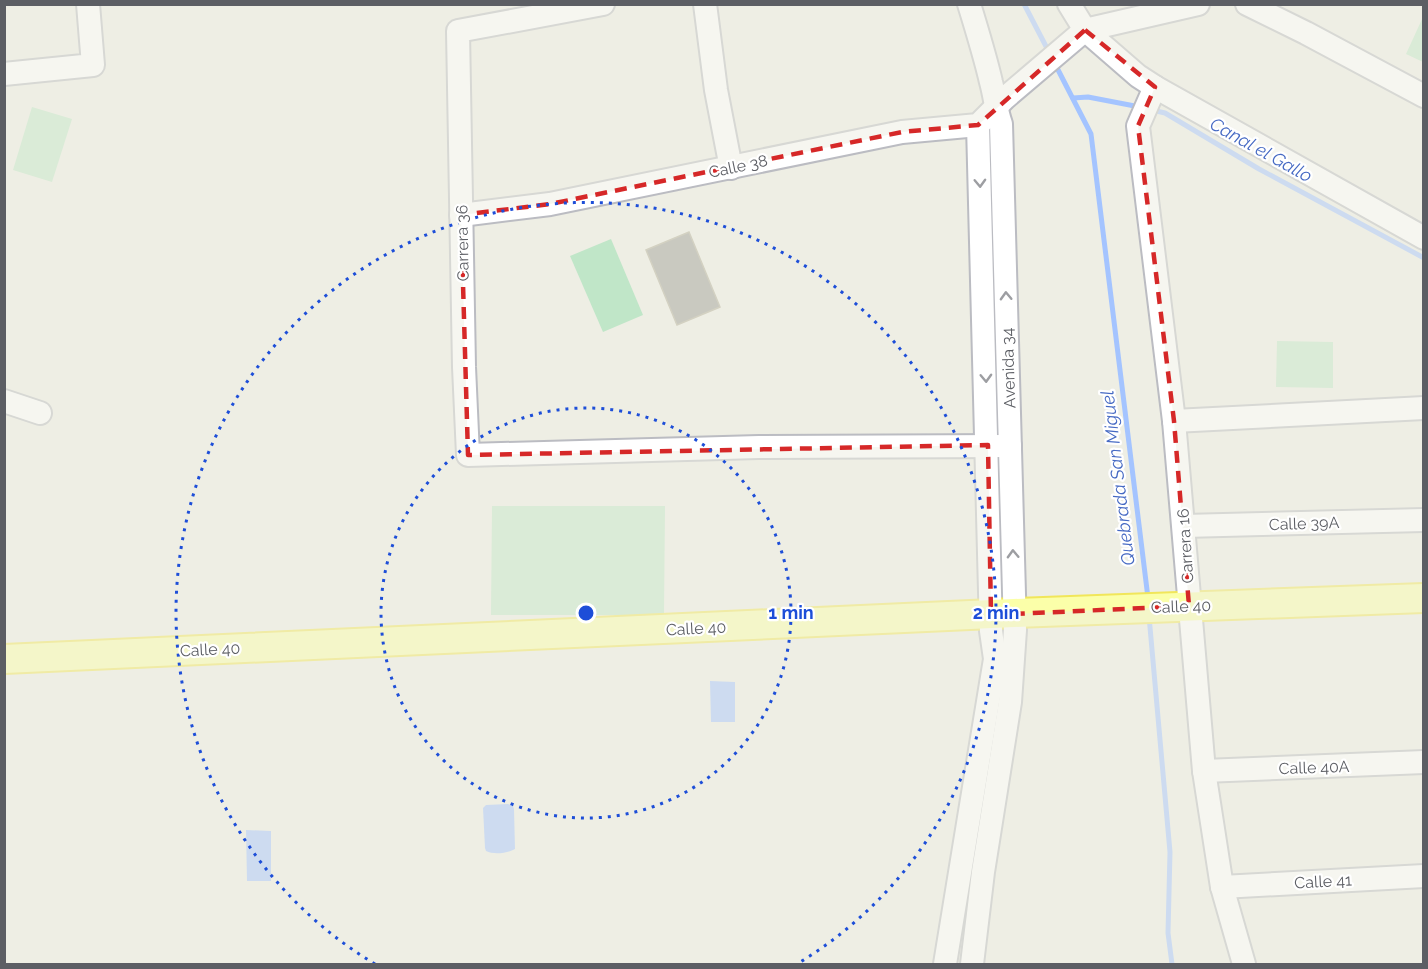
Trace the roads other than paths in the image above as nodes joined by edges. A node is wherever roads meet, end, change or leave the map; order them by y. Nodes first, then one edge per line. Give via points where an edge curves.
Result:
1 (88, 4) edge
2 (603, 4) edge
3 (705, 4) edge
4 (969, 4) edge
5 (1069, 4) edge
6 (1198, 4) edge
7 (1247, 4) edge
8 (1080, 34) junction
9 (4, 74) edge
10 (1152, 94) junction
11 (1424, 96) edge
12 (1000, 103) junction
13 (978, 125) junction
14 (731, 168) junction
15 (461, 215) junction
16 (1424, 238) edge
17 (4, 401) edge
18 (1424, 408) edge
19 (40, 413) dead end
20 (1174, 421) junction
21 (988, 445) junction
22 (1010, 446) junction
23 (1424, 520) edge
24 (1184, 526) junction
25 (1423, 605) edge
26 (1183, 615) junction
27 (1003, 622) junction
28 (4, 659) edge
29 (121, 662) junction
30 (4, 674) edge
31 (1424, 762) edge
32 (1204, 771) junction
33 (1424, 876) edge
34 (1222, 887) junction
35 (945, 964) edge
36 (972, 964) edge
37 (1244, 964) edge

1 - 9 street via 93,65
2 - 15 street, Carrera 36 via 458,31
3 - 14 street
4 - 12 street, Avenida 34
5 - 8 street
6 - 8 street
7 - 11 street
8 - 10 street via 1138,76
8 - 12 street
10 - 16 street
10 - 20 street, Carrera 16 via 1138,126
12 - 13 street
22 -> 12 street, Avenida 34
13 - 14 street, Calle 38 via 902,132
13 -> 21 street, Avenida 34
14 - 15 street, Calle 38 via 550,204
15 - 21 street, Carrera 36 via 468,455
17 - 19 street
18 - 20 street
20 - 24 street, Carrera 16
21 - 22 street
21 - 27 street, Avenida 34
27 -> 22 street, Avenida 34
23 - 24 street, Calle 39A
24 - 26 street, Carrera 16
25 - 26 main road, Calle 40
26 - 27 main road, Calle 40
26 - 32 street, Carrera 16
27 - 29 main road, Calle 40
27 - 35 street
27 - 36 street via 1010,702
28 - 29 main road, Calle 40
29 - 30 main road, Calle 40
31 - 32 street, Calle 40A
32 - 34 street, Carrera 16
33 - 34 street, Calle 41
34 - 37 street, Carrera 16

